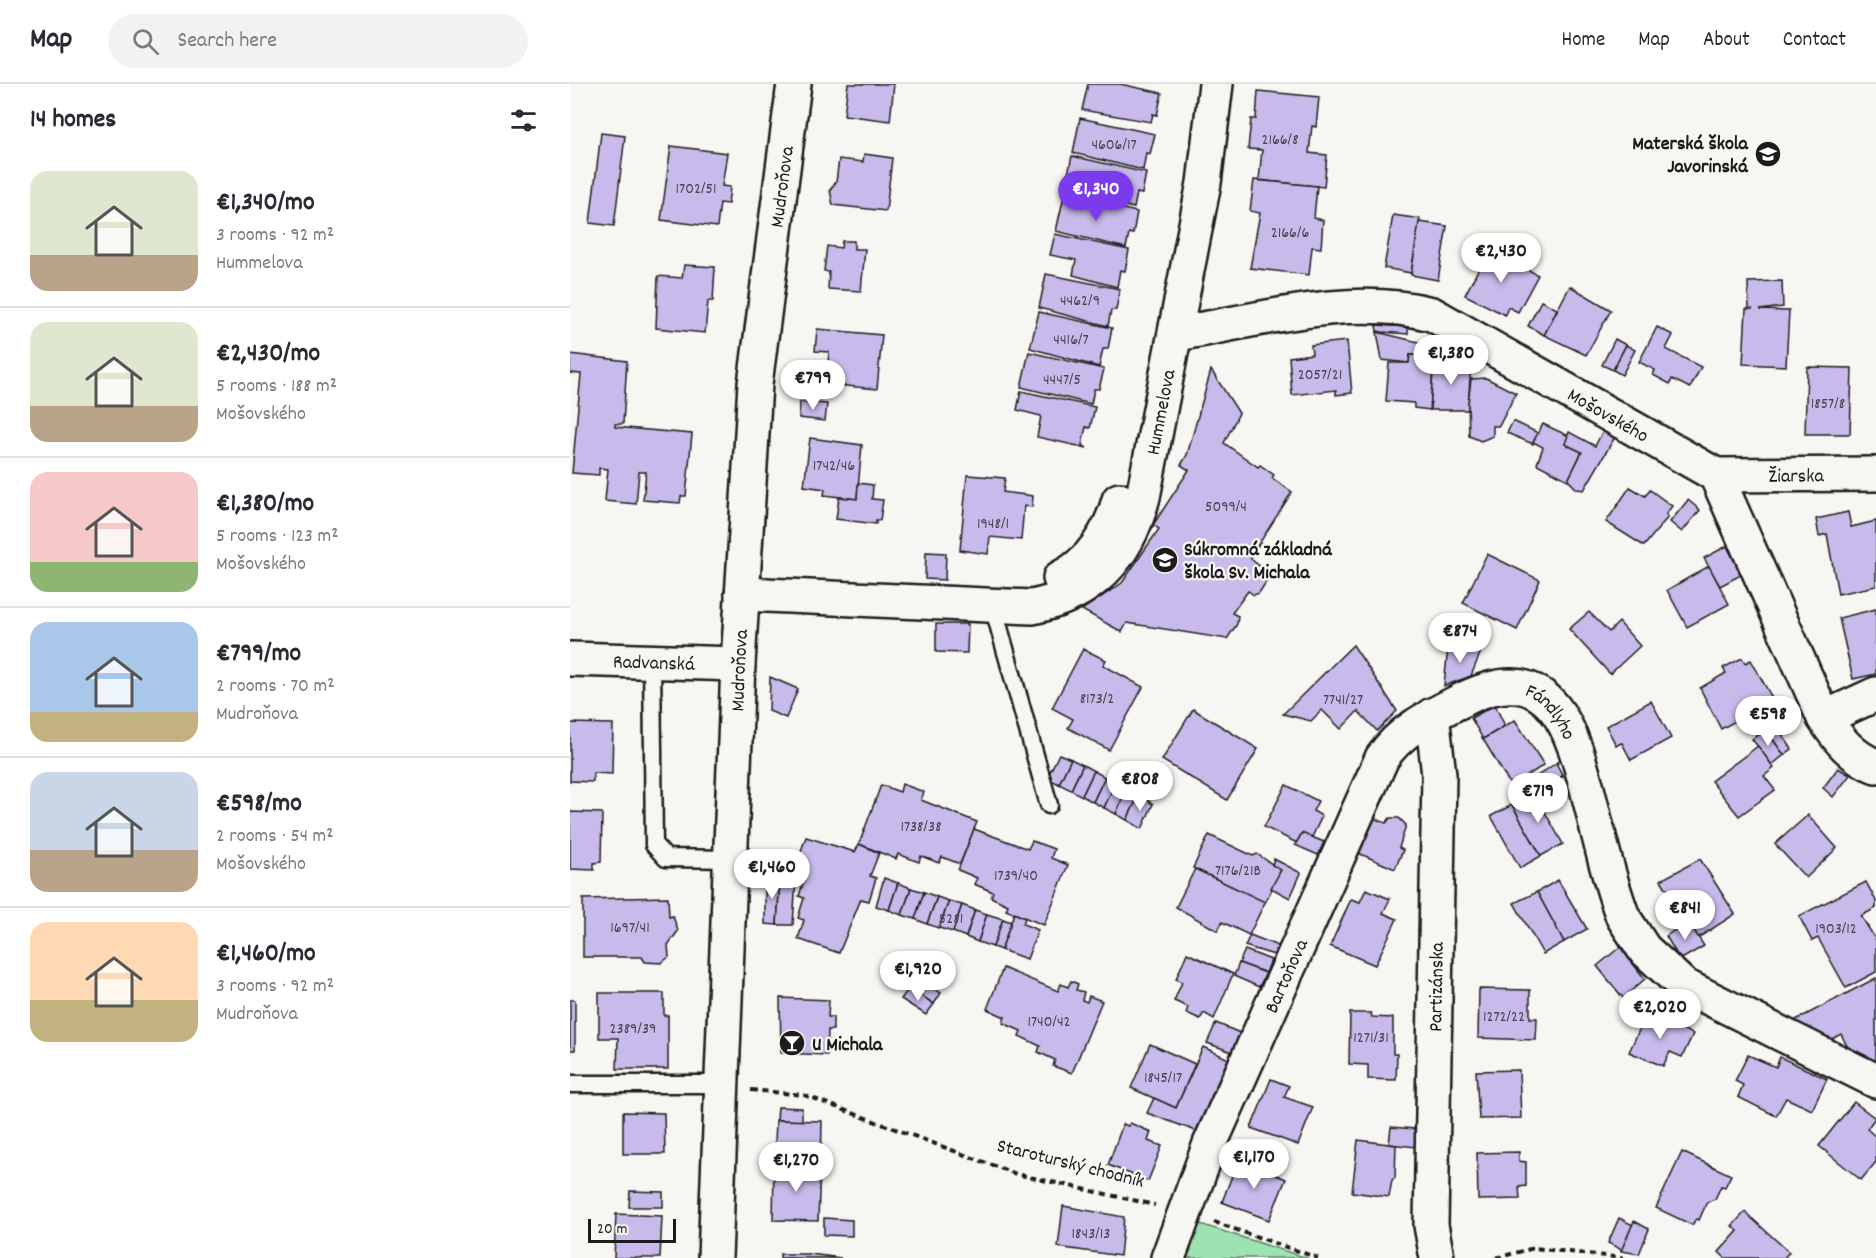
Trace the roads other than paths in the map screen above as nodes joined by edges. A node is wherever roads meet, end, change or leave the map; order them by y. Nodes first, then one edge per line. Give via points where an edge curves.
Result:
1 (794, 84) edge
2 (1216, 84) edge
3 (1210, 123) junction
4 (1176, 334) junction
5 (1876, 474) edge
6 (1716, 475) junction
7 (742, 594) junction
8 (993, 606) junction
9 (570, 659) edge
10 (652, 660) junction
11 (738, 664) junction
12 (1876, 694) edge
13 (1432, 715) junction
14 (1824, 718) junction
15 (1876, 766) edge
16 (1049, 805) dead end
17 (729, 860) junction
18 (1876, 1081) edge
19 (570, 1084) edge
20 (733, 1087) junction
21 (715, 1258) edge
22 (1168, 1258) edge
23 (1437, 1258) edge

1 - 7 street, Mudroňova via 755,384
2 - 3 street, Hummelova
3 - 4 street, Hummelova via 1204,183
3 - 8 street, Hummelova via 1188,177 1114,517 1094,549 1074,570
4 - 6 street, Mošovského via 1291,313 1365,305 1395,306 1432,314
4 - 8 street, Hummelova via 1141,507 1119,555 1095,581 1071,595 1032,607
5 - 6 street, Žiarska
6 - 14 street
7 - 8 street, Hummelova
7 - 11 street, Mudroňova
8 - 16 lane
9 - 10 street, Radvanská
10 - 11 street, Radvanská
10 - 17 lane via 654,845 666,858
11 - 17 street, Mudroňova
12 - 14 street
13 - 18 street, Fándlyho via 1484,690 1502,687 1534,692 1553,705 1572,736 1617,902 1636,941 1683,985
13 - 22 street, Bartoňova via 1400,737 1382,758 1240,1076
13 - 23 street, Partizánska via 1439,775 1431,1225
14 - 15 street via 1844,745
17 - 20 street, Mudroňova
19 - 20 lane
20 - 21 street, Mudroňova

